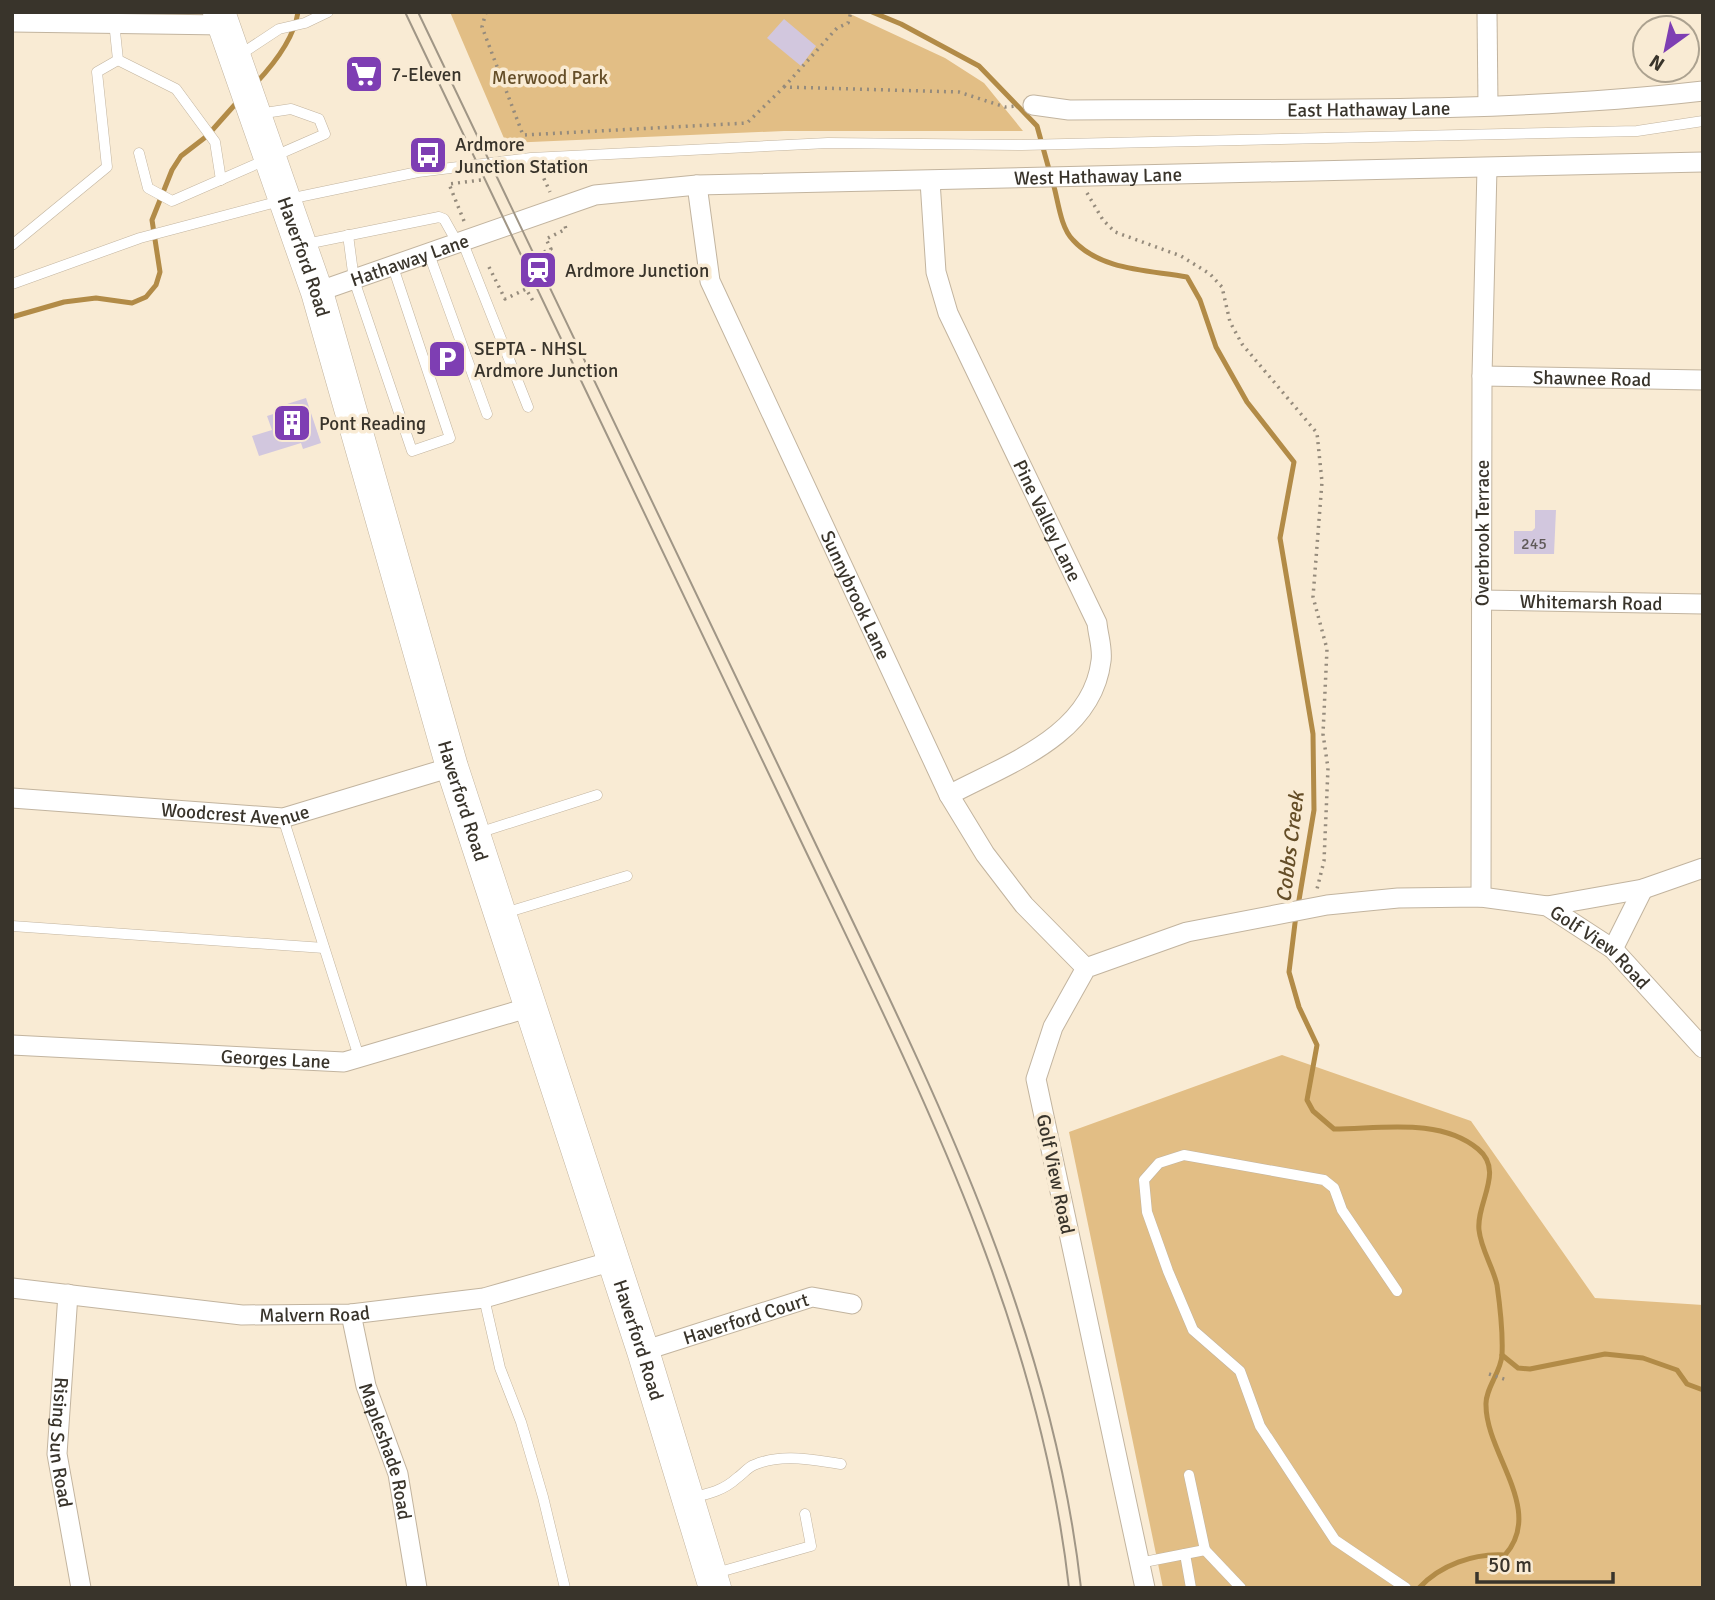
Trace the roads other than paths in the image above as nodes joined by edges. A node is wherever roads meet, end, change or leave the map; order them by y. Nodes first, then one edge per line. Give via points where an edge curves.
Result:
1 (328, 12) edge
2 (1487, 12) edge
3 (114, 18) edge
4 (172, 18) edge
5 (222, 19) edge
6 (12, 22) edge
7 (118, 60) junction
8 (245, 90) junction
9 (1703, 90) edge
10 (1033, 105) dead end
11 (1488, 105) junction
12 (1703, 121) edge
13 (139, 153) dead end
14 (270, 159) junction
15 (1703, 162) edge
16 (1487, 168) junction
17 (221, 180) junction
18 (930, 181) junction
19 (697, 185) junction
20 (284, 200) junction
21 (501, 230) joint
22 (348, 235) junction
23 (463, 239) junction
24 (12, 245) edge
25 (300, 245) junction
26 (429, 254) junction
27 (393, 267) junction
28 (354, 280) junction
29 (12, 284) edge
30 (317, 292) junction
31 (1482, 376) junction
32 (1703, 380) edge
33 (528, 407) dead end
34 (486, 414) dead end
35 (1481, 600) junction
36 (1703, 604) edge
37 (452, 766) junction
38 (597, 795) dead end
39 (949, 795) junction
40 (12, 798) edge
41 (283, 818) junction
42 (474, 834) junction
43 (1703, 868) edge
44 (627, 876) dead end
45 (1643, 889) junction
46 (1481, 897) junction
47 (1547, 906) junction
48 (501, 915) junction
49 (12, 926) edge
50 (324, 947) junction
51 (1613, 949) junction
52 (1086, 968) junction
53 (531, 1007) junction
54 (12, 1045) edge
55 (1703, 1048) edge
56 (359, 1057) junction
57 (613, 1261) junction
58 (12, 1288) edge
59 (1397, 1291) dead end
60 (68, 1294) junction
61 (484, 1298) junction
62 (852, 1304) dead end
63 (351, 1314) junction
64 (643, 1351) junction
65 (841, 1464) dead end
66 (1188, 1475) dead end
67 (689, 1497) junction
68 (805, 1514) dead end
69 (1205, 1550) junction
70 (1185, 1554) junction
71 (1139, 1563) junction
72 (714, 1581) edge
73 (1405, 1586) edge
74 (81, 1588) edge
75 (417, 1588) edge
76 (565, 1588) edge
77 (1145, 1588) edge
78 (1191, 1588) edge
79 (1241, 1588) edge

1 - 8 lane via 279,29
2 - 11 street
3 - 4 street
3 - 6 street
3 - 7 lane
4 - 5 street
5 - 8 main road, Haverford Road
7 - 17 lane via 176,89 215,142
7 - 24 lane via 97,72 107,167
8 - 14 main road, Haverford Road
8 - 14 lane via 319,119 325,134
9 - 11 street, East Hathaway Lane via 1626,99
10 - 11 street, East Hathaway Lane via 1069,110
12 - 20 lane via 1637,131 1022,145 828,143 531,158 418,172
13 - 17 lane via 150,189 172,201
14 - 17 lane
14 - 20 main road, Haverford Road
15 - 16 street, West Hathaway Lane
16 - 18 street, West Hathaway Lane
16 - 31 street, Overbrook Terrace
18 - 19 street, West Hathaway Lane
18 - 39 street, Pine Valley Lane via 936,272 948,313 1097,623 1102,660 1090,695 1073,722 1045,743
19 - 21 street, West Hathaway Lane via 595,195
19 - 39 street, Sunnybrook Lane via 710,281
20 - 25 main road, Haverford Road
20 - 29 lane via 140,239
21 - 23 street, Hathaway Lane
22 - 23 lane via 439,217
22 - 25 lane
22 - 28 lane
23 - 26 street, Hathaway Lane
23 - 33 lane
25 - 30 main road, Haverford Road
26 - 27 street, Hathaway Lane
26 - 34 lane
27 - 28 street, Hathaway Lane
27 - 28 lane via 450,438 412,451
28 - 30 street, Hathaway Lane
30 - 37 main road, Haverford Road
31 - 32 street, Shawnee Road
31 - 35 street, Overbrook Terrace
35 - 36 street, Whitemarsh Road
35 - 46 street, Overbrook Terrace
37 - 41 street, Woodcrest Avenue
37 - 42 main road, Haverford Road
38 - 42 lane
39 - 52 street, Sunnybrook Lane via 1024,905
40 - 41 street, Woodcrest Avenue
41 - 50 lane
42 - 48 main road, Haverford Road
43 - 45 street
44 - 48 lane
45 - 47 street
45 - 51 street
46 - 47 street, Golf View Road
46 - 52 street, Golf View Road via 1398,898 1308,908 1187,932
47 - 51 street, Golf View Road
48 - 53 main road, Haverford Road
49 - 50 lane
50 - 56 lane
51 - 55 street, Golf View Road
52 - 71 street, Golf View Road via 1053,1027 1036,1079
53 - 56 street, Georges Lane
53 - 57 main road, Haverford Road
54 - 56 street, Georges Lane via 344,1062
57 - 61 street, Malvern Road
57 - 64 main road, Haverford Road
58 - 60 street, Malvern Road
59 - 73 lane via 1342,1210 1334,1188 1324,1180 1184,1156 1159,1163 1144,1180 1147,1212 1193,1330 1240,1371 1260,1426 1335,1540
60 - 63 street, Malvern Road via 242,1315
60 - 74 street, Rising Sun Road via 57,1454
61 - 63 street, Malvern Road
61 - 76 lane
62 - 64 street, Haverford Court via 812,1297
63 - 75 street, Mapleshade Road via 366,1385 398,1474
64 - 67 main road, Haverford Road
65 - 67 lane via 798,1457 768,1461 751,1465 711,1494
66 - 69 lane
67 - 72 main road, Haverford Road
68 - 72 lane via 811,1546
69 - 70 lane
69 - 79 lane
70 - 71 lane
70 - 78 lane
71 - 77 street, Golf View Road

